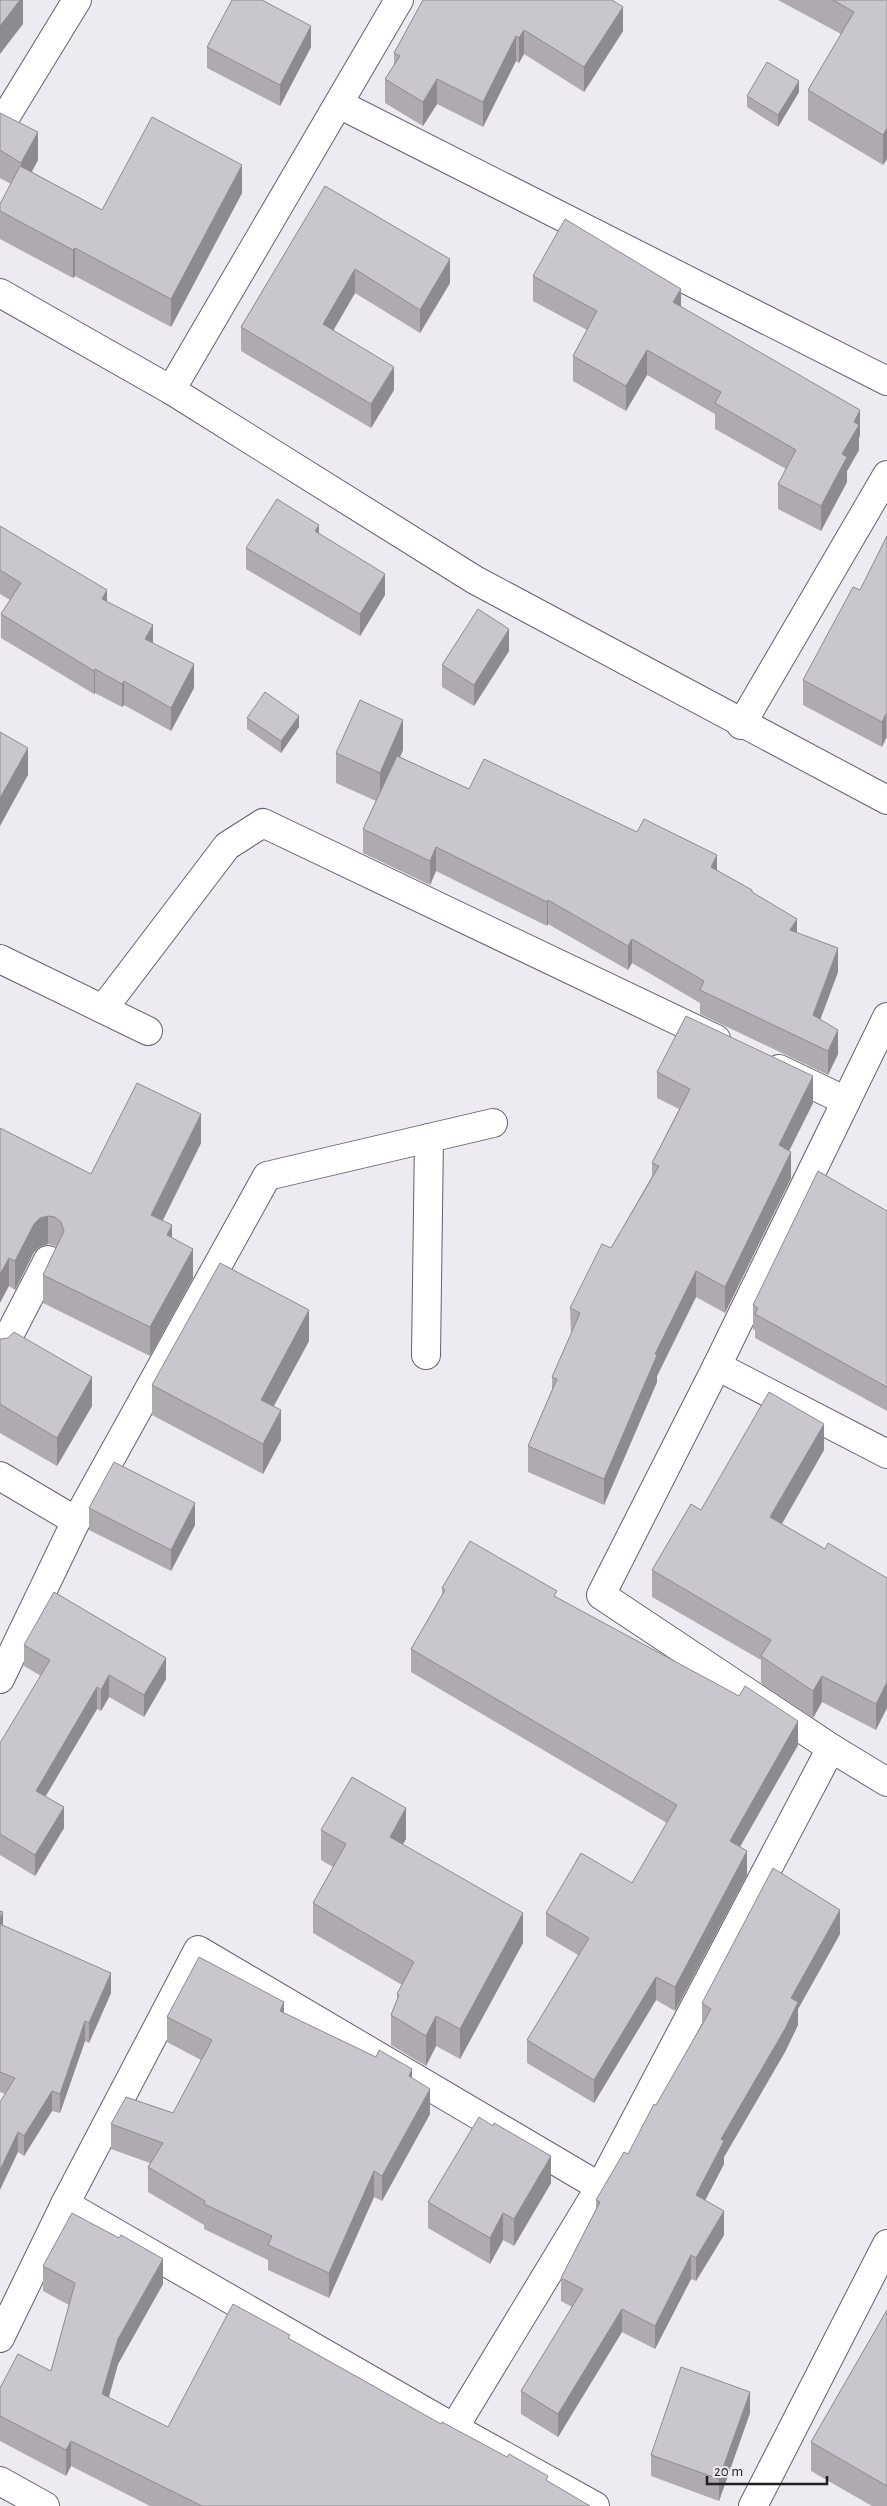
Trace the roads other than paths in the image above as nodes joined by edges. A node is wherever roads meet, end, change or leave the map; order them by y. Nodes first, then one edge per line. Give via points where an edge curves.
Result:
1 (77, 0) edge
2 (400, 0) edge
3 (339, 104) junction
4 (0, 126) edge
5 (0, 293) edge
6 (887, 381) edge
7 (171, 390) junction
8 (887, 474) edge
9 (742, 724) junction
10 (887, 800) edge
11 (0, 959) edge
12 (103, 1009) junction
13 (887, 1017) edge
14 (148, 1031) dead end
15 (846, 1101) junction
16 (493, 1123) dead end
17 (429, 1138) junction
18 (48, 1260) edge
19 (0, 1353) edge
20 (426, 1355) dead end
21 (717, 1366) junction
22 (887, 1454) edge
23 (0, 1476) edge
24 (76, 1521) junction
25 (0, 1679) edge
26 (831, 1748) junction
27 (887, 1782) edge
28 (600, 2187) junction
29 (65, 2204) junction
30 (887, 2244) edge
31 (0, 2338) edge
32 (454, 2428) junction
33 (0, 2481) edge
34 (45, 2506) edge
35 (595, 2506) edge
36 (753, 2506) edge

1 - 4 street
2 - 3 street
3 - 6 street
3 - 7 street
5 - 7 street
7 - 9 street via 474,580
8 - 9 street
9 - 10 street
11 - 12 street
12 - 14 street
12 - 15 street via 228,846 263,823
13 - 15 street
15 - 21 street
16 - 17 street
17 - 20 street
17 - 24 street via 267,1176
18 - 19 street
21 - 22 street
21 - 26 street via 601,1595
23 - 24 street
24 - 25 street
26 - 27 street
26 - 28 street
28 - 29 street via 198,1950
28 - 32 street
29 - 31 street
29 - 32 street
30 - 36 street
32 - 35 street
33 - 34 street

